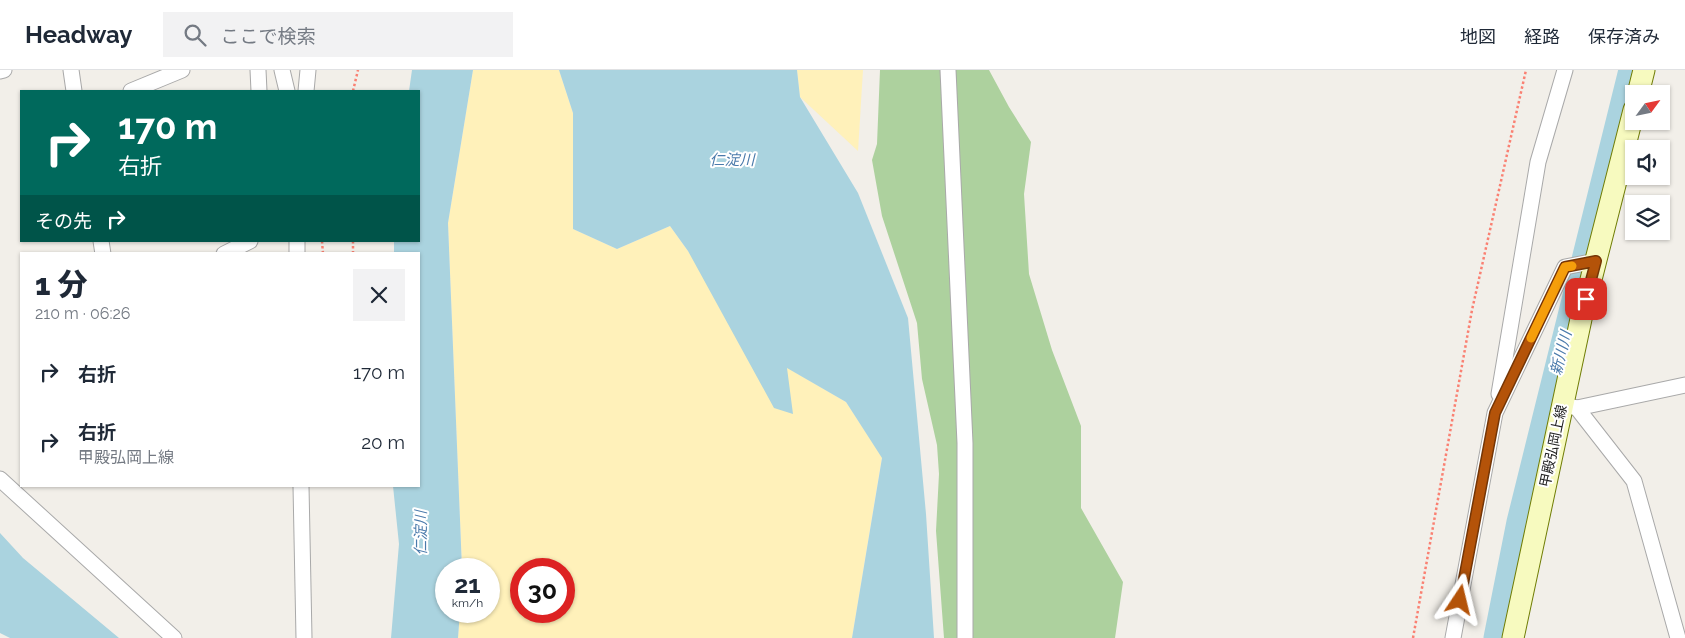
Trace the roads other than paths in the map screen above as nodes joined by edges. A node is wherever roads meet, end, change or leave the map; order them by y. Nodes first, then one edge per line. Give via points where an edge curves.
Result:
1 (4, 70) edge
2 (71, 70) edge
3 (182, 70) edge
4 (258, 70) edge
5 (282, 70) edge
6 (308, 70) edge
7 (948, 70) edge
8 (1566, 70) edge
9 (1644, 70) edge
10 (0, 71) edge
11 (1640, 85) edge
12 (74, 90) edge
13 (134, 90) edge
14 (259, 90) edge
15 (287, 90) edge
16 (306, 90) edge
17 (1629, 130) edge
18 (248, 242) edge
19 (228, 252) edge
20 (1596, 261) junction
21 (1685, 385) edge
22 (1569, 406) junction
23 (1496, 411) junction
24 (0, 479) edge
25 (300, 487) edge
26 (174, 638) edge
27 (304, 638) edge
28 (965, 638) edge
29 (1453, 638) edge
30 (1512, 638) edge
31 (1678, 638) edge

1 - 10 street
2 - 12 street
3 - 13 street
4 - 14 street
5 - 15 street
6 - 16 street
7 - 28 street via 965,443
8 - 23 street via 1538,162
9 - 11 main road
17 - 20 main road, 甲殿弘岡上線
18 - 19 street
20 - 22 main road, 甲殿弘岡上線
20 - 23 street via 1565,267
21 - 22 street
22 - 30 main road, 甲殿弘岡上線
22 - 31 street via 1634,481
23 - 29 street
24 - 26 street
25 - 27 street

